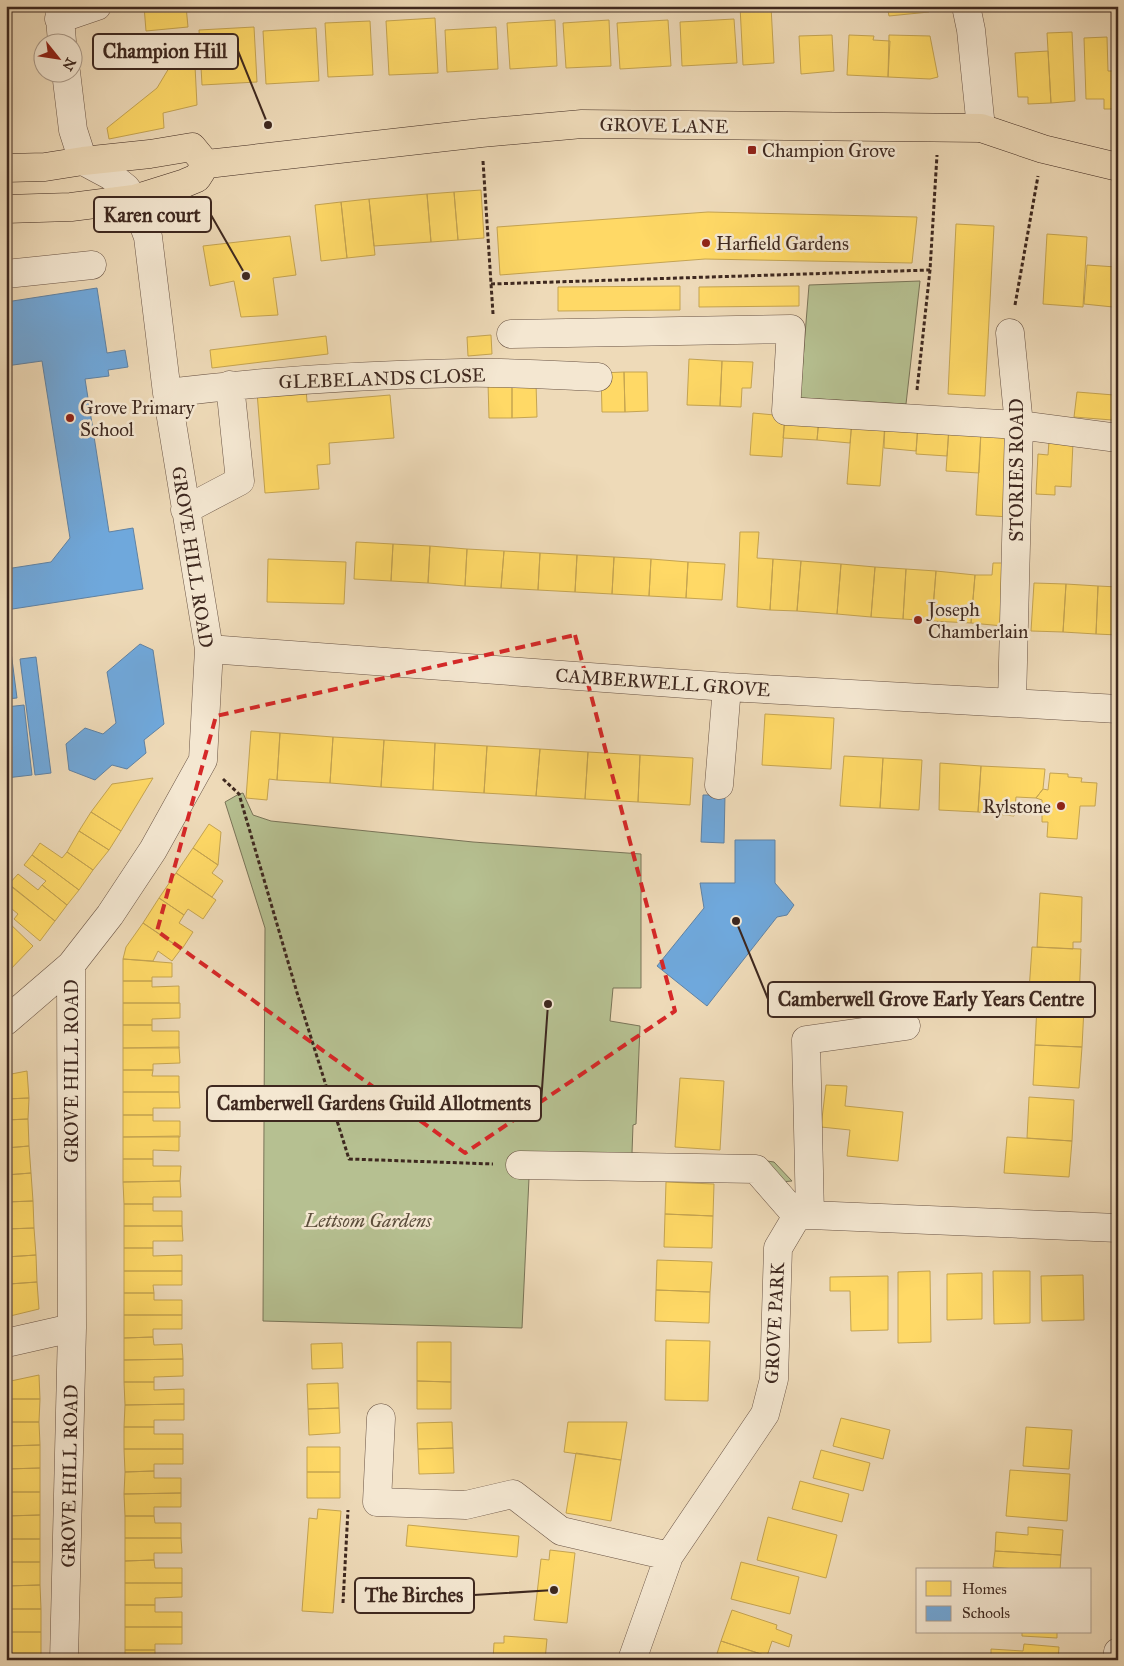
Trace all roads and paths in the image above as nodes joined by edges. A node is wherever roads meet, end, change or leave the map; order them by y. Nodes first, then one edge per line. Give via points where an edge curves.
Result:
1 (97, 6) edge
2 (966, 6) edge
3 (60, 23) edge
4 (67, 82) edge
5 (938, 128) junction
6 (981, 128) junction
7 (481, 132) junction
8 (83, 161) junction
9 (206, 164) junction
10 (1118, 167) edge
11 (6, 168) edge
12 (1038, 181) dead end
13 (134, 199) junction
14 (6, 209) edge
15 (92, 265) dead end
16 (930, 270) junction
17 (6, 274) edge
18 (491, 284) junction
19 (1010, 333) joint
20 (511, 334) joint
21 (598, 377) dead end
22 (230, 386) junction
23 (167, 393) junction
24 (914, 418) junction
25 (1019, 425) junction
26 (1118, 438) edge
27 (185, 510) junction
28 (209, 649) junction
29 (727, 686) junction
30 (1012, 702) junction
31 (1118, 709) edge
32 (203, 760) junction
33 (719, 785) dead end
34 (71, 964) junction
35 (6, 1021) edge
36 (906, 1026) dead end
37 (520, 1165) joint
38 (804, 1216) junction
39 (1118, 1228) edge
40 (72, 1328) junction
41 (6, 1343) edge
42 (381, 1418) dead end
43 (378, 1502) junction
44 (669, 1556) junction
45 (343, 1603) dead end
46 (1118, 1652) edge
47 (64, 1660) edge
48 (632, 1660) edge
49 (1117, 1660) edge

1 - 3 street
2 - 6 street
4 - 8 street via 73,130
5 - 6 main road, GROVE LANE
5 - 7 main road, GROVE LANE via 582,124
5 - 16 path
6 - 10 main road, GROVE LANE via 1043,149
7 - 9 main road, GROVE LANE
7 - 18 path
8 - 9 main road via 192,147
8 - 11 main road via 45,167
8 - 13 street via 110,176
9 - 13 main road via 196,178 185,184
12 - 19 path
13 - 14 main road via 71,207
13 - 23 street, GROVE HILL ROAD via 148,237
15 - 17 street
16 - 18 path
16 - 24 path
18 - 20 path via 494,334
19 - 25 street, STORIES ROAD
20 - 24 street via 790,329 786,411
21 - 22 street, GLEBELANDS CLOSE via 464,373
22 - 23 street, GLEBELANDS CLOSE
22 - 27 street via 240,481
23 - 27 street, GROVE HILL ROAD
24 - 25 street
25 - 26 street
25 - 30 street, STORIES ROAD
27 - 28 street, GROVE HILL ROAD
28 - 29 street, CAMBERWELL GROVE
28 - 32 street, GROVE HILL ROAD
29 - 30 street, CAMBERWELL GROVE
29 - 33 street
30 - 31 street, CAMBERWELL GROVE
32 - 34 street, GROVE HILL ROAD via 153,850
32 - 37 path via 239,794 349,1159
34 - 35 street
34 - 40 street, GROVE HILL ROAD
36 - 38 street via 806,1040
37 - 38 street via 756,1169
38 - 39 street
38 - 44 street, GROVE PARK via 778,1248 774,1379 765,1414
40 - 41 street
40 - 47 street, GROVE HILL ROAD
42 - 43 street
43 - 44 street via 466,1505 513,1494 561,1531
43 - 45 path via 348,1509
44 - 48 street, GROVE PARK
46 - 49 street

